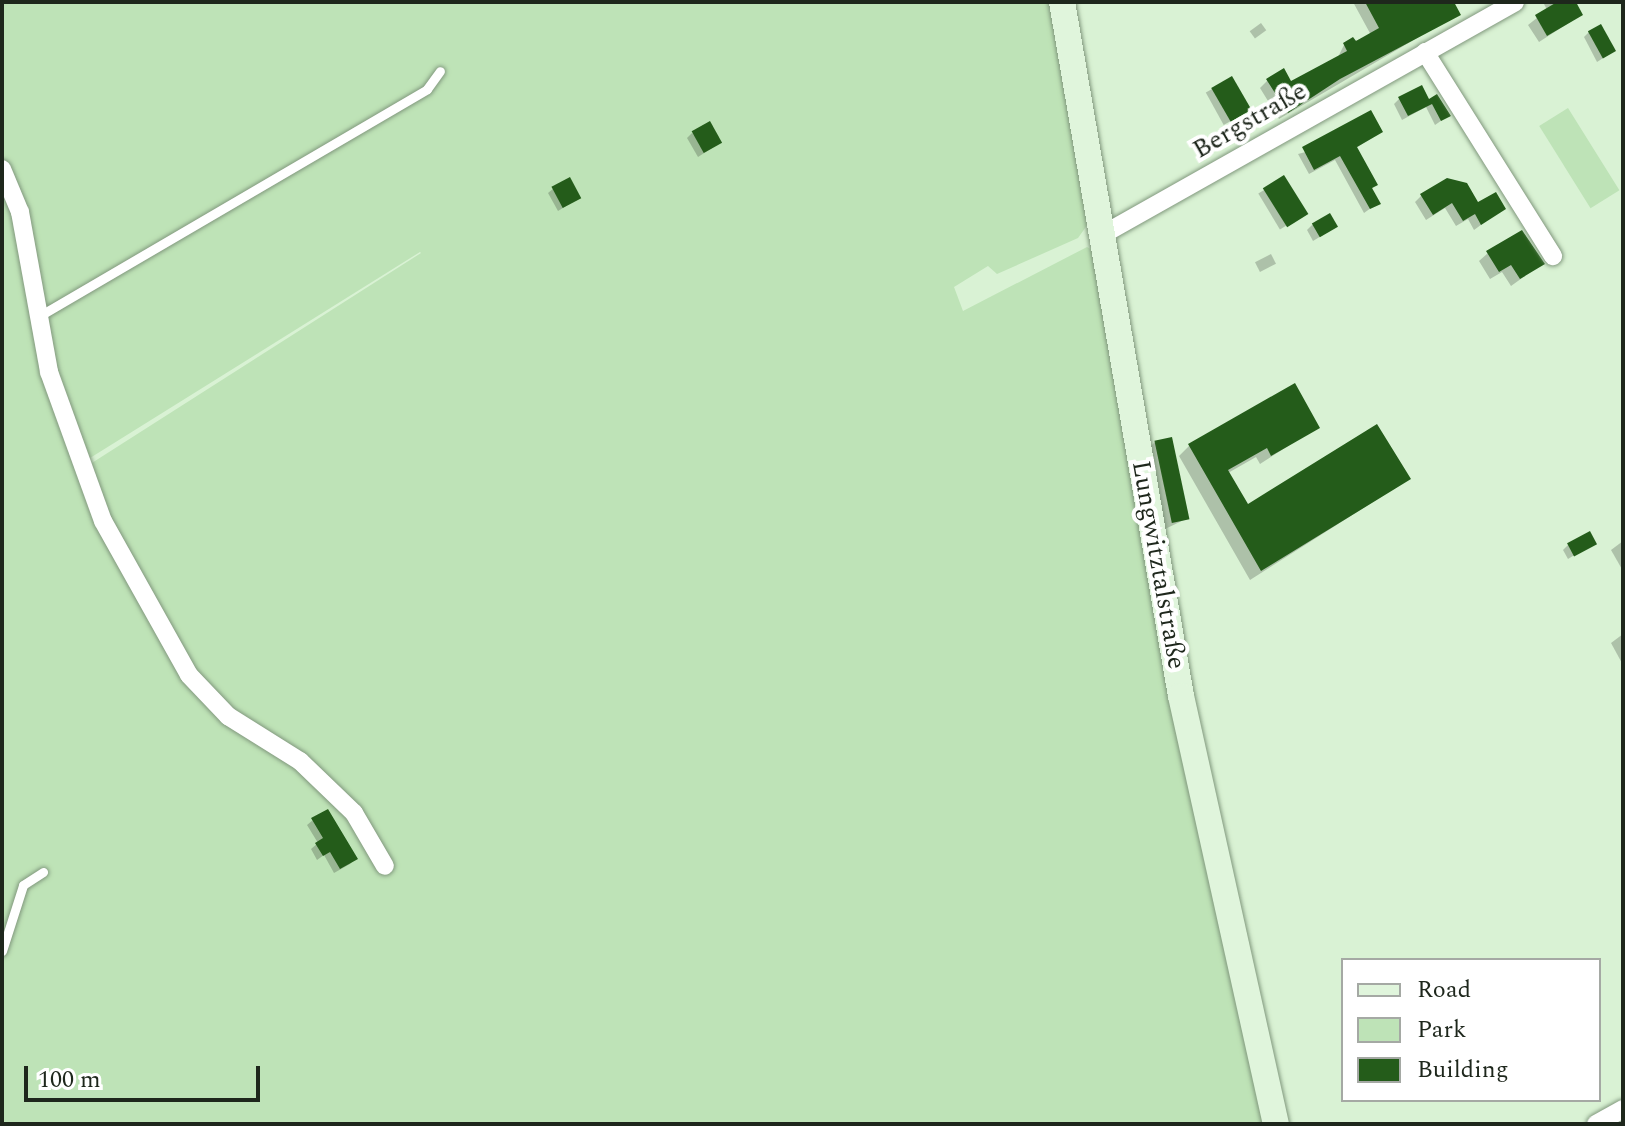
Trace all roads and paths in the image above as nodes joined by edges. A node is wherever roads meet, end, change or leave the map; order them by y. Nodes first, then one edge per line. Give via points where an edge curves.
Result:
1 (1062, 2) edge
2 (1515, 2) edge
3 (1425, 52) junction
4 (440, 71) dead end
5 (2, 169) edge
6 (1102, 235) junction
7 (1553, 256) dead end
8 (41, 315) junction
9 (385, 866) dead end
10 (43, 872) dead end
11 (2, 951) edge
12 (1623, 1109) edge
13 (1276, 1124) edge
14 (1596, 1124) edge

1 - 6 main road, Lungwitztalstraße
2 - 3 street, Bergstraße
3 - 6 street, Bergstraße
3 - 7 street
4 - 8 lane via 427,89
5 - 8 street via 20,212
6 - 13 main road, Lungwitztalstraße via 1184,712
8 - 9 street via 49,372 103,521 189,675 228,716 300,761 354,813
10 - 11 lane via 23,885
12 - 14 street

